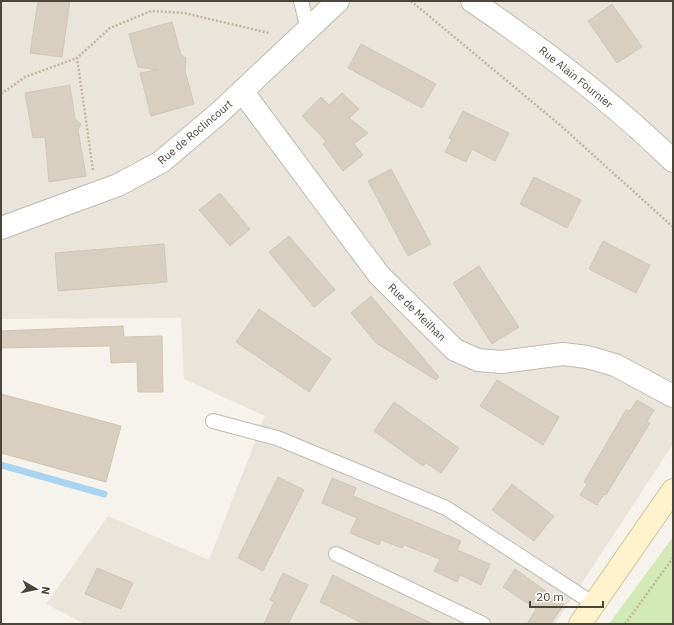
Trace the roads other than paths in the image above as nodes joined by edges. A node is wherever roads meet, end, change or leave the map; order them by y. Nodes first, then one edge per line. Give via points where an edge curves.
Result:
1 (301, 1) edge
2 (338, 1) edge
3 (472, 1) edge
4 (302, 35) junction
5 (242, 91) junction
6 (673, 161) edge
7 (1, 228) edge
8 (673, 396) edge
9 (213, 421) dead end
10 (673, 490) edge
11 (336, 554) dead end
12 (594, 604) junction
13 (483, 624) edge
14 (580, 624) edge

1 - 4 lane
2 - 4 street, Rue de Roclincourt
3 - 6 street, Rue Alain Fournier via 524,36 602,97
4 - 5 street, Rue de Roclincourt
5 - 7 street, Rue de Roclincourt via 161,162 118,185
5 - 8 street, Rue de Meilhan via 380,275 455,350 478,360 501,362 563,354 587,357 616,365
9 - 12 lane via 277,438 446,508
10 - 12 main road
11 - 13 lane
12 - 14 main road

